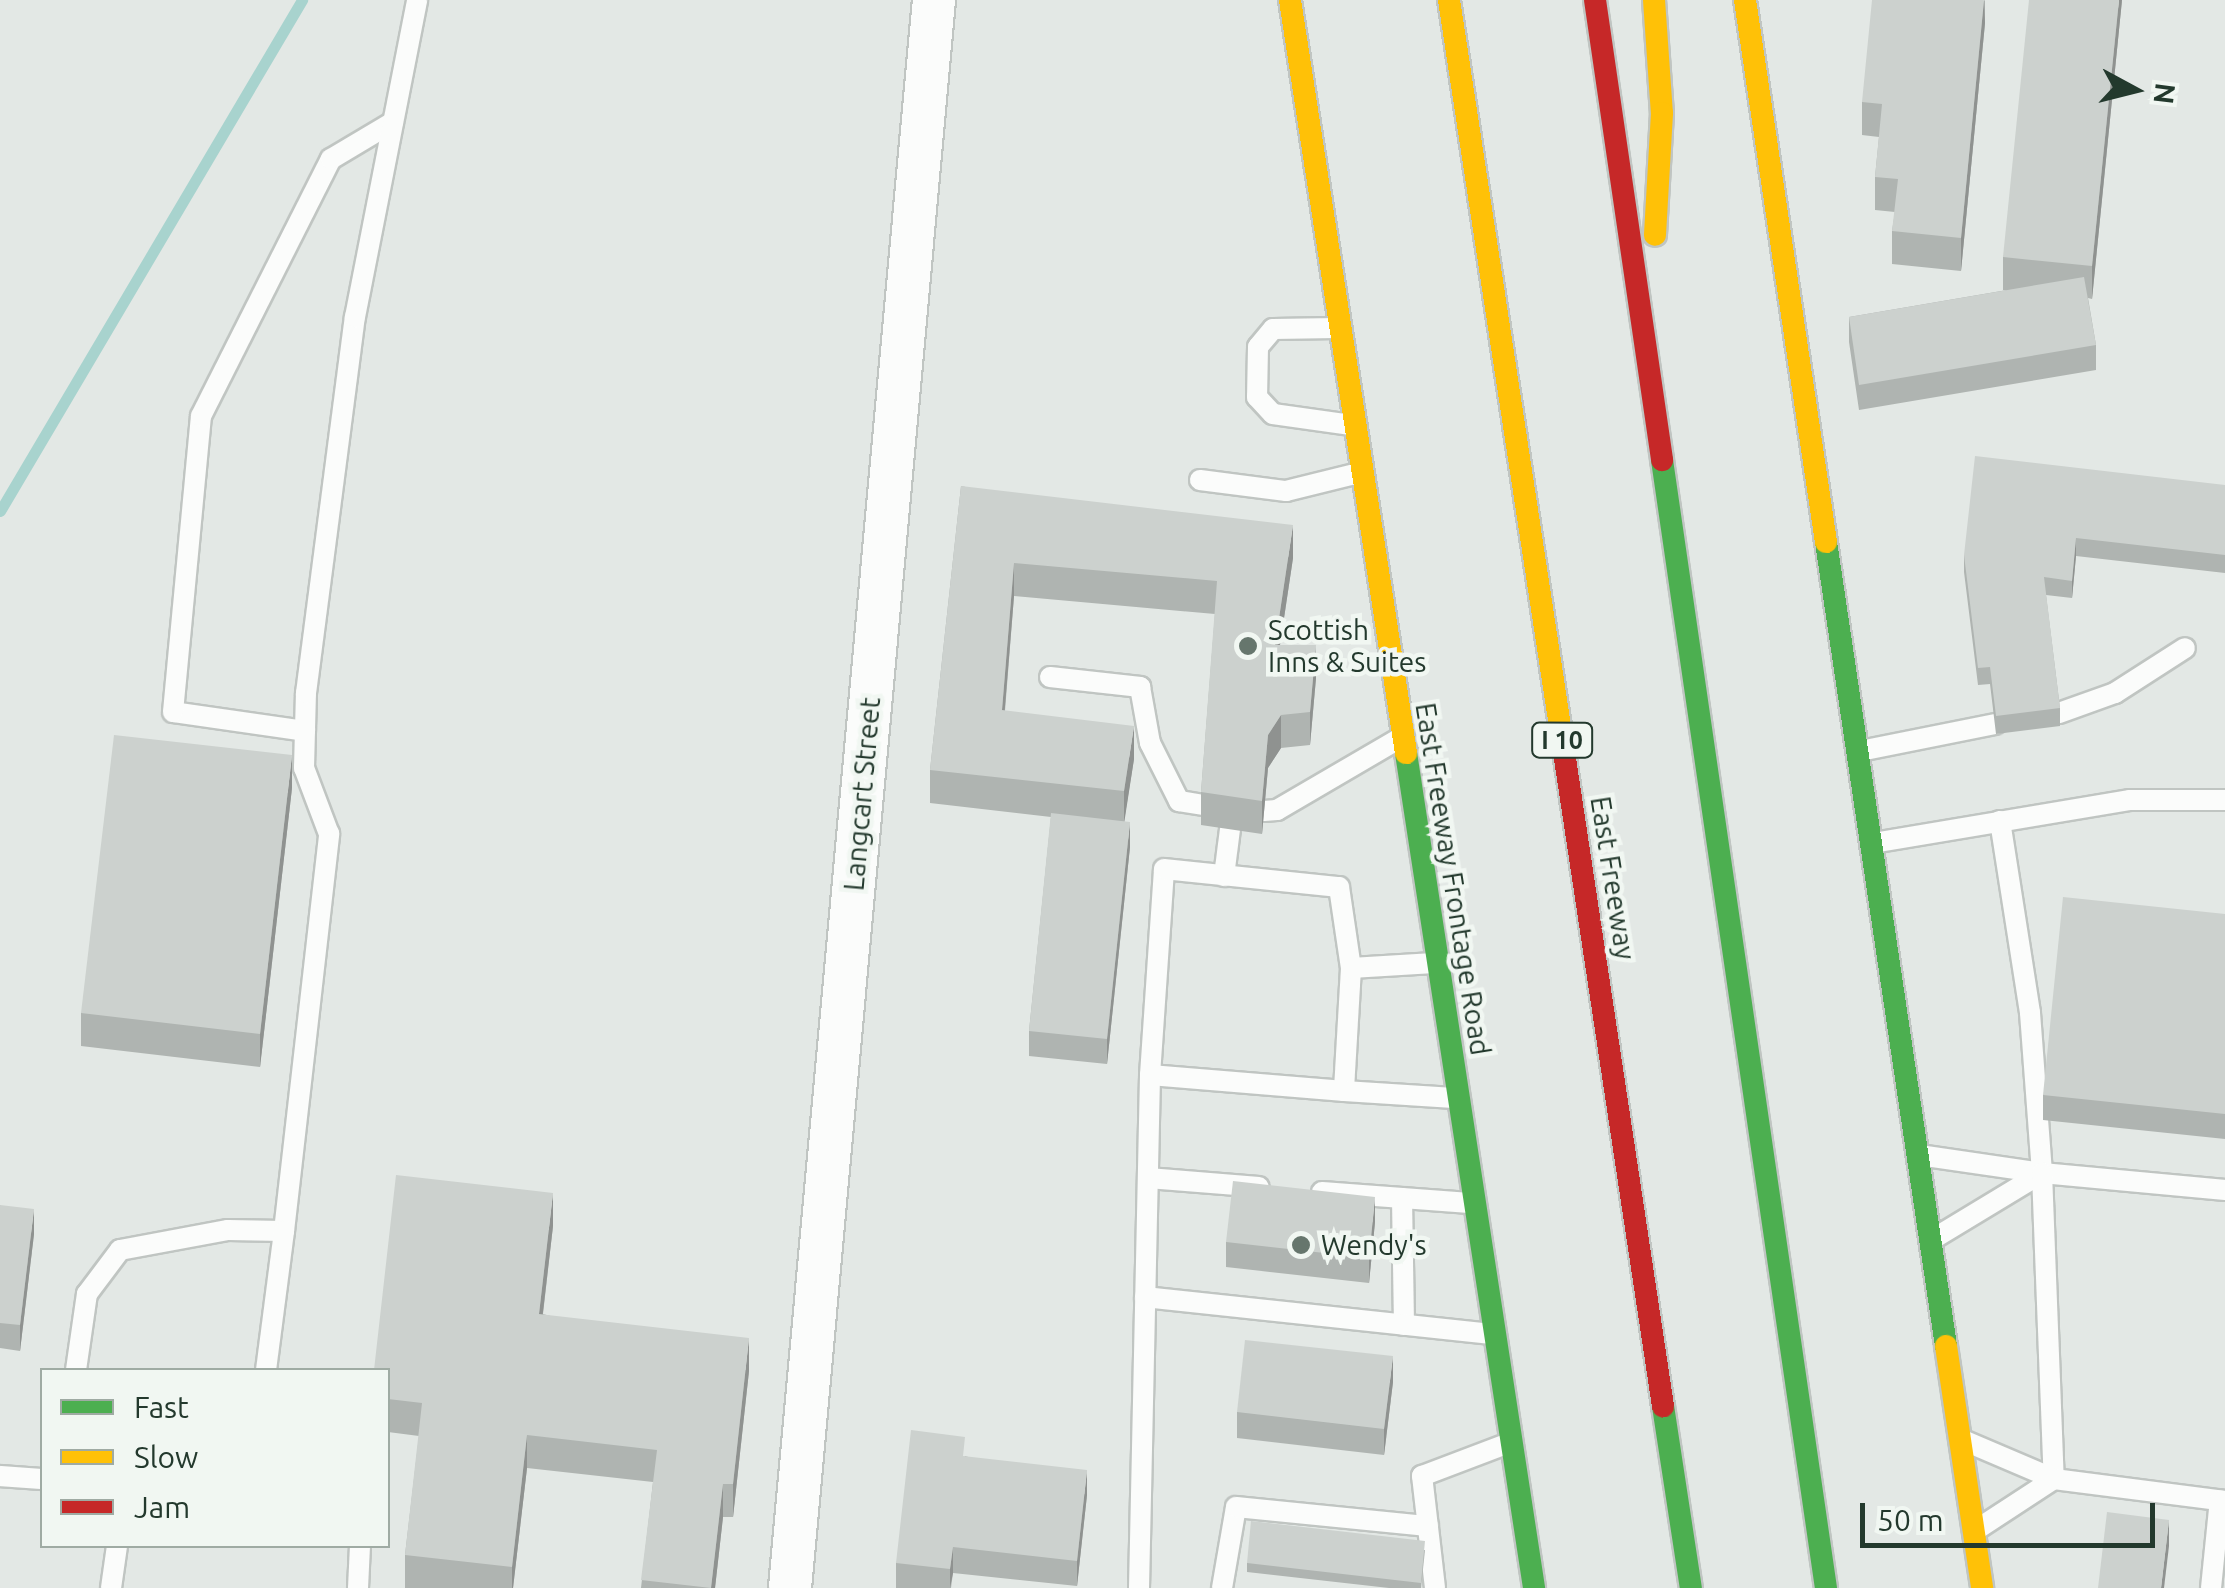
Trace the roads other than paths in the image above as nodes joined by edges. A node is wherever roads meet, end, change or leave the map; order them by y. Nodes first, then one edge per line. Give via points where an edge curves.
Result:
1 (417, 0) edge
2 (934, 0) edge
3 (1290, 0) edge
4 (1449, 0) edge
5 (1594, 0) edge
6 (1654, 0) edge
7 (1745, 0) edge
8 (393, 122) junction
9 (1340, 328) junction
10 (1648, 342) junction
11 (1354, 426) junction
12 (1361, 472) junction
13 (1200, 480) dead end
14 (2185, 648) dead end
15 (1050, 677) dead end
16 (2059, 713) edge
17 (1995, 724) edge
18 (305, 731) junction
19 (1401, 737) junction
20 (1858, 752) junction
21 (2225, 800) edge
22 (1202, 805) edge
23 (1264, 810) edge
24 (2000, 821) junction
25 (1230, 829) edge
26 (1871, 844) junction
27 (1224, 876) junction
28 (1436, 963) junction
29 (1350, 968) junction
30 (1150, 1075) junction
31 (1344, 1090) junction
32 (1455, 1098) junction
33 (1918, 1155) junction
34 (2042, 1174) junction
35 (1148, 1178) junction
36 (2225, 1190) edge
37 (1402, 1198) junction
38 (1470, 1203) junction
39 (284, 1231) junction
40 (1931, 1240) junction
41 (1146, 1297) junction
42 (1410, 1326) junction
43 (1494, 1334) junction
44 (76, 1368) edge
45 (266, 1368) edge
46 (1505, 1388) junction
47 (1537, 1410) dead end
48 (1961, 1440) junction
49 (1511, 1442) junction
50 (0, 1476) edge
51 (2054, 1478) junction
52 (40, 1480) edge
53 (2222, 1500) edge
54 (1428, 1526) junction
55 (1975, 1542) junction
56 (117, 1548) edge
57 (360, 1548) edge
58 (111, 1588) edge
59 (358, 1588) edge
60 (790, 1588) edge
61 (1139, 1588) edge
62 (1222, 1588) edge
63 (1435, 1588) edge
64 (1534, 1588) edge
65 (1691, 1588) edge
66 (1826, 1588) edge
67 (1973, 1588) edge
68 (1982, 1588) edge
69 (2212, 1588) edge

1 - 8 lane
2 - 60 street, Langcart Street
3 - 9 main road, East Freeway Frontage Road
4 - 65 main road, East Freeway / I 10
5 - 10 main road
6 - 10 main road via 1662,112
7 - 20 main road
8 - 18 lane via 355,317
8 - 18 lane via 332,159 201,416 173,712
9 - 11 main road, East Freeway Frontage Road
9 - 11 lane via 1273,329 1258,347 1256,398 1273,414
10 - 66 main road
11 - 12 main road, East Freeway Frontage Road
12 - 13 lane via 1286,491
12 - 19 main road, East Freeway Frontage Road
14 - 16 lane via 2115,692
15 - 22 lane via 1140,687 1150,743 1179,801
17 - 20 lane
18 - 39 lane via 304,768 329,834
19 - 23 lane via 1277,810
19 - 28 main road, East Freeway Frontage Road
20 - 26 main road
21 - 24 lane via 2130,800
24 - 26 lane
24 - 34 lane via 2030,1013
25 - 27 lane
26 - 33 main road
27 - 29 lane via 1339,887
27 - 30 lane via 1164,869
28 - 29 lane
28 - 32 main road, East Freeway Frontage Road
29 - 31 lane
30 - 31 lane
30 - 35 lane
31 - 32 lane
32 - 38 main road, East Freeway Frontage Road
33 - 34 lane
33 - 40 main road
34 - 36 lane
34 - 40 lane
34 - 51 lane
35 - 37 lane
35 - 41 lane
37 - 38 lane
37 - 42 lane
38 - 43 main road, East Freeway Frontage Road
39 - 44 lane via 228,1230 120,1250 87,1294
39 - 45 lane
40 - 48 main road
41 - 42 lane
41 - 61 lane
42 - 43 lane
43 - 46 main road, East Freeway Frontage Road
46 - 47 main road
46 - 49 main road, East Freeway Frontage Road
48 - 51 lane
48 - 55 main road
49 - 54 lane via 1422,1476
49 - 64 main road, East Freeway Frontage Road
50 - 52 lane
51 - 53 lane
51 - 55 lane
53 - 69 lane
54 - 62 lane via 1236,1507
54 - 63 lane
55 - 67 main road
55 - 68 main road
56 - 58 lane
57 - 59 lane

